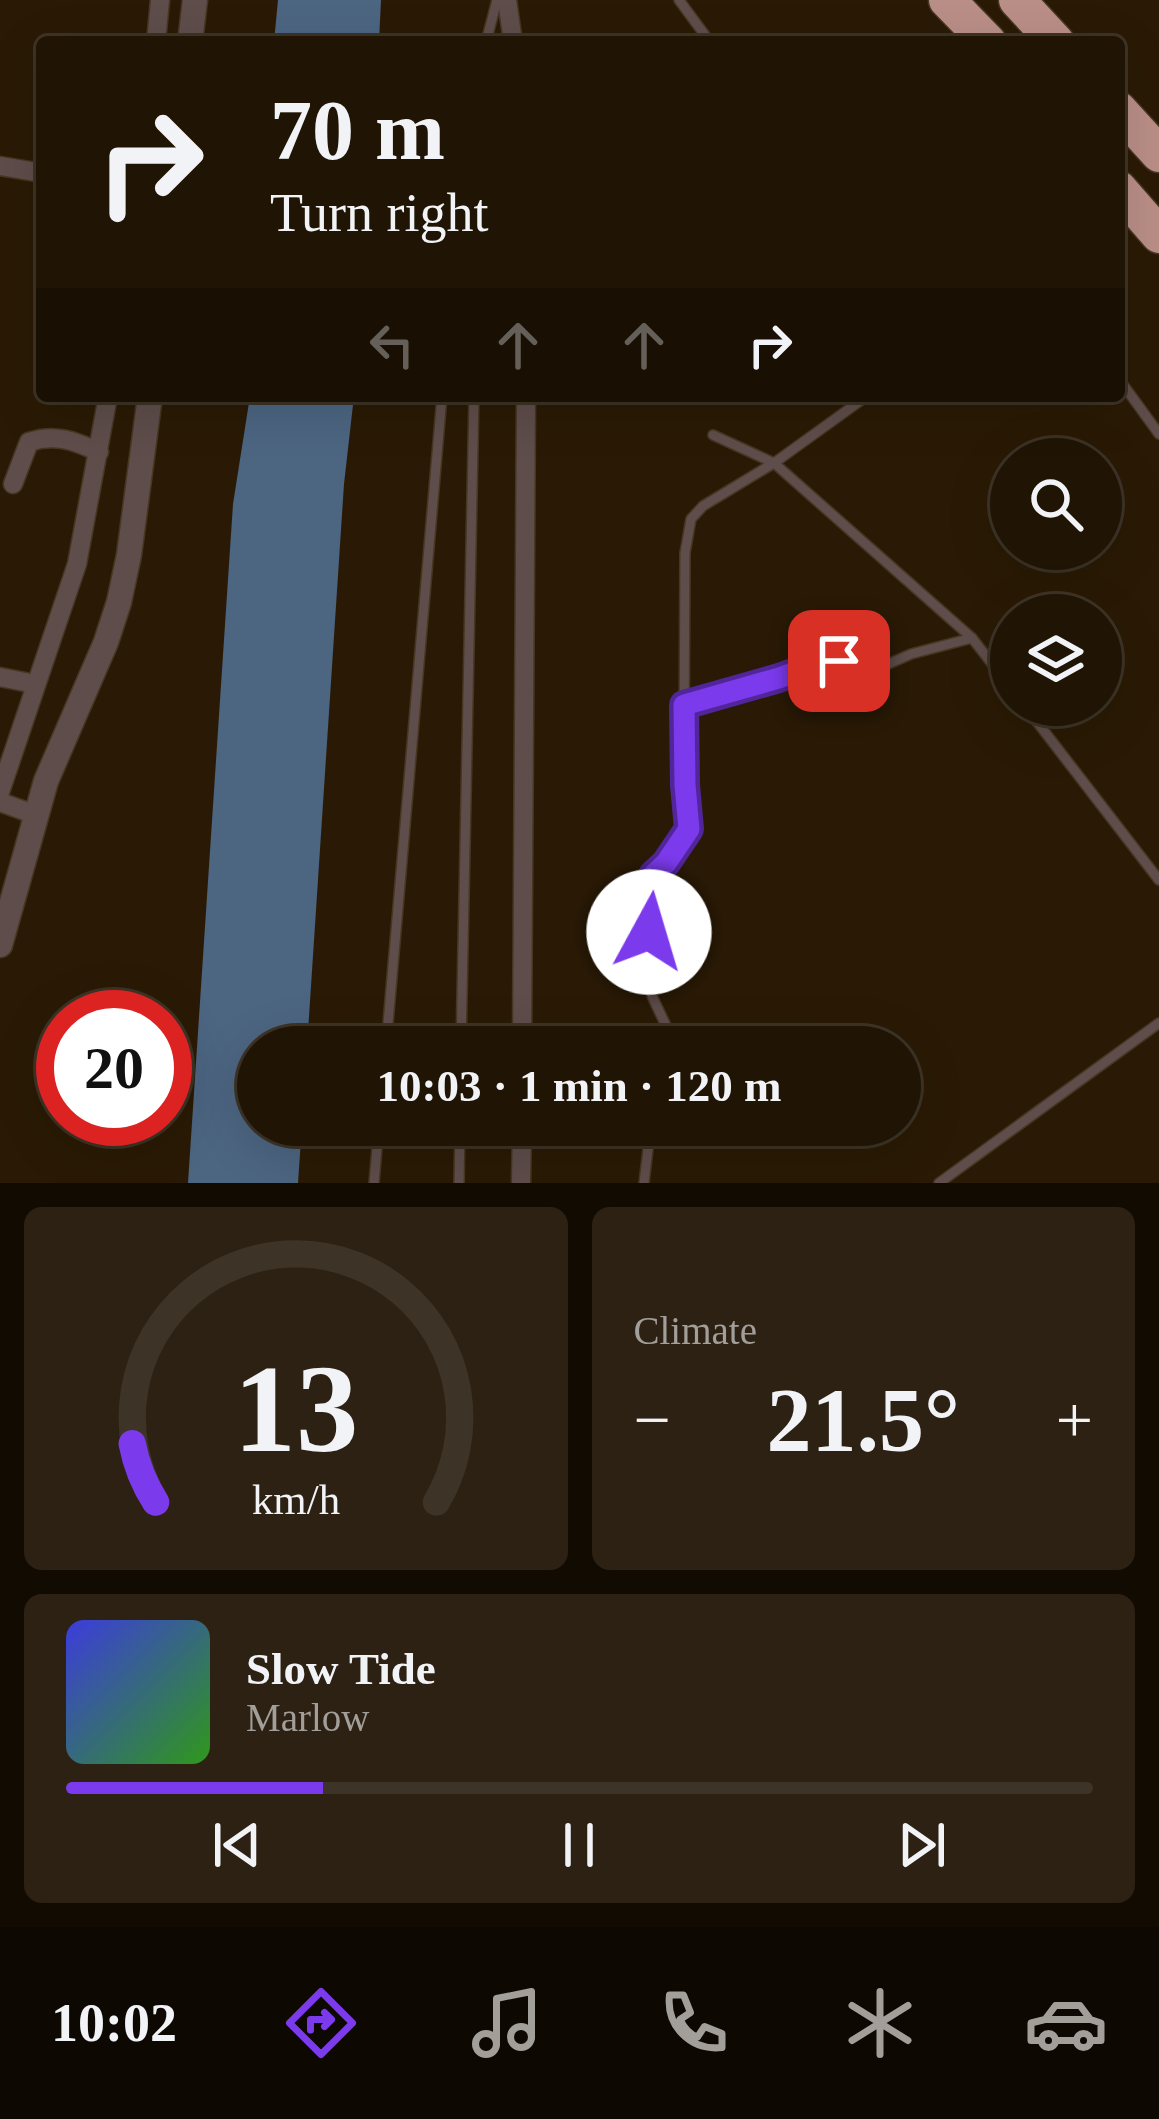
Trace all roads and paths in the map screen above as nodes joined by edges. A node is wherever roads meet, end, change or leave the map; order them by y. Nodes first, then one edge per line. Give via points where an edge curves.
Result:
1 (160, 0) edge
2 (195, 0) edge
3 (496, 0) edge
4 (507, 0) edge
5 (679, 0) edge
6 (947, 0) edge
7 (1017, 0) edge
8 (157, 36) edge
9 (191, 36) edge
10 (487, 36) edge
11 (512, 36) edge
12 (706, 36) edge
13 (982, 36) edge
14 (1050, 36) edge
15 (1125, 117) edge
16 (1159, 154) edge
17 (0, 166) edge
18 (36, 172) edge
19 (1125, 196) edge
20 (1159, 235) edge
21 (1125, 387) edge
22 (107, 402) edge
23 (149, 402) edge
24 (441, 402) edge
25 (474, 402) edge
26 (526, 402) edge
27 (859, 402) edge
28 (1159, 434) edge
29 (713, 435) dead end
30 (99, 452) junction
31 (774, 463) junction
32 (13, 484) dead end
33 (972, 638) junction
34 (990, 661) edge
35 (0, 677) edge
36 (35, 685) junction
37 (684, 705) junction
38 (1040, 726) edge
39 (0, 792) edge
40 (0, 802) edge
41 (36, 815) junction
42 (1159, 880) edge
43 (0, 945) edge
44 (1159, 1023) edge
45 (388, 1026) edge
46 (461, 1026) edge
47 (522, 1026) edge
48 (666, 1026) edge
49 (377, 1146) edge
50 (460, 1146) edge
51 (522, 1146) edge
52 (649, 1146) edge
53 (374, 1183) edge
54 (459, 1183) edge
55 (521, 1183) edge
56 (644, 1183) edge
57 (939, 1183) edge

1 - 8 street
2 - 9 street
3 - 10 lane
4 - 11 street
5 - 12 lane
6 - 13 highway
7 - 14 highway
15 - 16 highway
17 - 18 street
19 - 20 highway
21 - 28 lane
22 - 30 street
23 - 41 street via 119,602
24 - 45 lane
25 - 46 lane
26 - 47 street
27 - 31 lane
29 - 31 lane
30 - 32 street via 71,440 29,442
30 - 36 street via 77,564
31 - 33 lane
31 - 37 lane via 691,519
33 - 34 lane
33 - 37 lane via 886,665 822,662
35 - 36 street
36 - 39 street
37 - 48 lane via 689,829 649,890 649,974
38 - 42 lane
40 - 41 street
41 - 43 street
44 - 57 lane
49 - 53 lane
50 - 54 lane
51 - 55 street
52 - 56 lane

